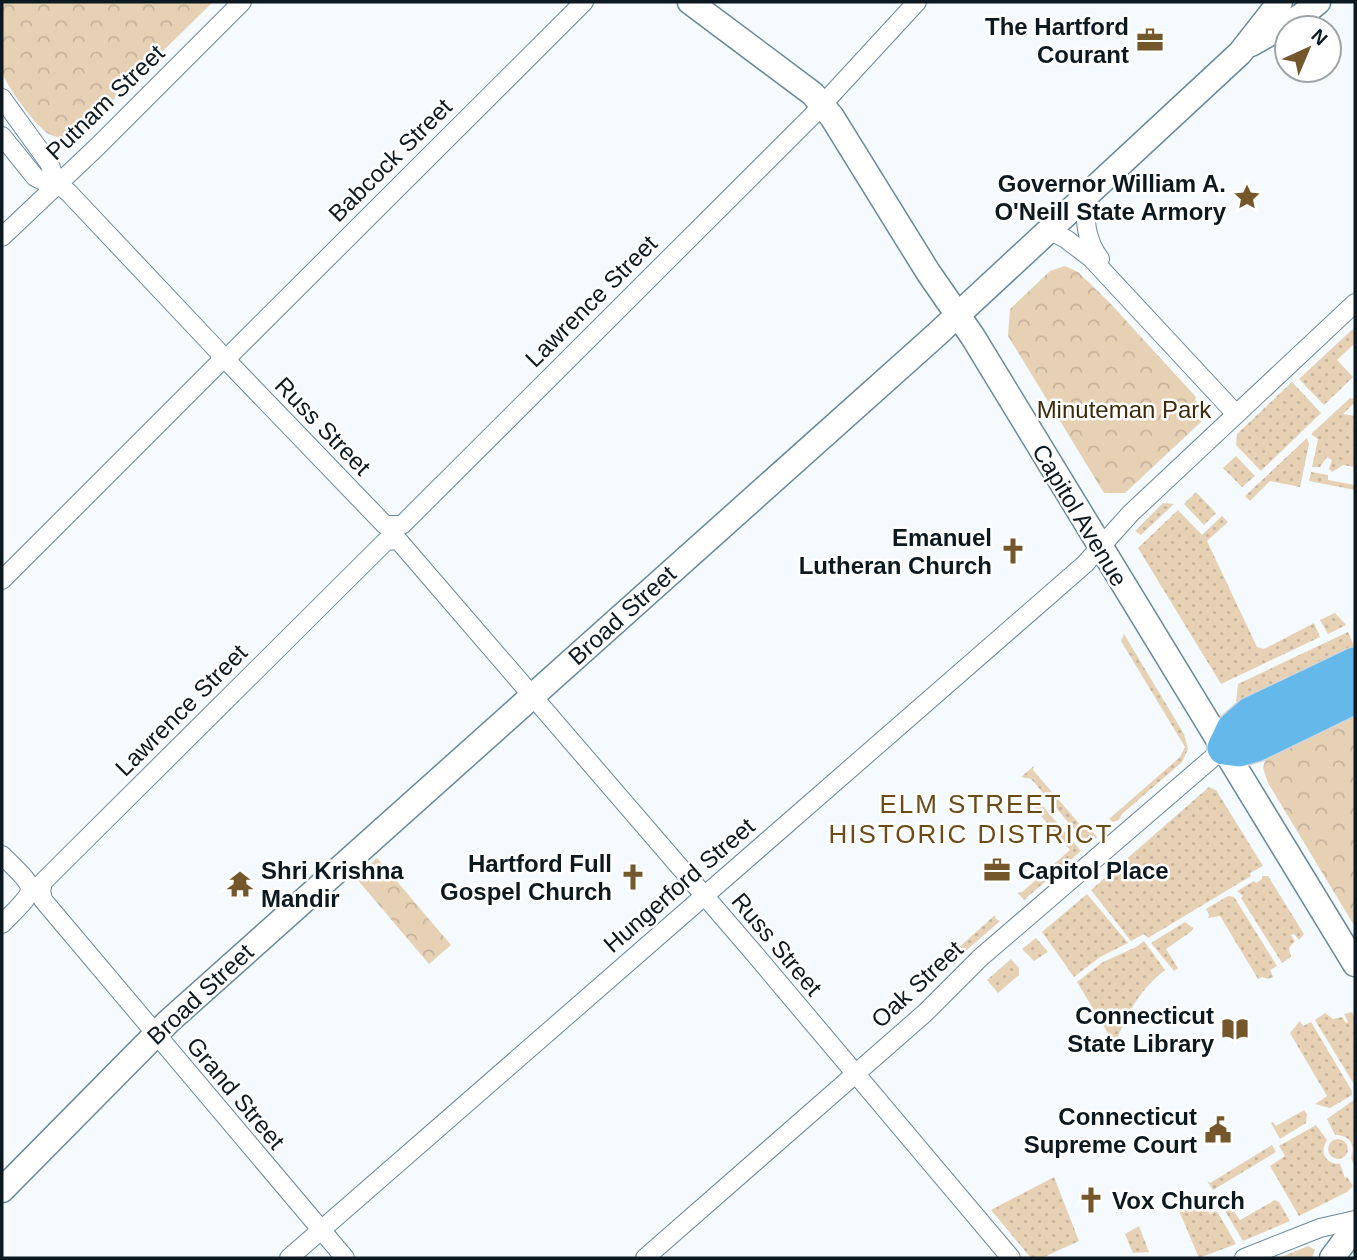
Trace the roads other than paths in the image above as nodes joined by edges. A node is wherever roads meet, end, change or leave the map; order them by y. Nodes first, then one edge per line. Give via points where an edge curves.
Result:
1 (242, 2) edge
2 (584, 2) edge
3 (690, 2) edge
4 (917, 2) edge
5 (1280, 2) edge
6 (1318, 2) edge
7 (1247, 46) junction
8 (2, 98) edge
9 (822, 105) junction
10 (2, 136) edge
11 (57, 183) junction
12 (1086, 196) junction
13 (1049, 230) junction
14 (2, 237) edge
15 (1107, 275) junction
16 (1355, 303) edge
17 (957, 316) junction
18 (225, 352) junction
19 (1236, 414) junction
20 (392, 533) junction
21 (1100, 548) junction
22 (2, 580) edge
23 (1355, 664) edge
24 (531, 697) junction
25 (1355, 697) edge
26 (1224, 748) junction
27 (2, 855) edge
28 (36, 890) junction
29 (704, 895) junction
30 (2, 924) edge
31 (1355, 964) edge
32 (155, 1034) junction
33 (855, 1073) junction
34 (2, 1190) edge
35 (1355, 1220) edge
36 (1355, 1227) edge
37 (321, 1230) junction
38 (1355, 1249) edge
39 (289, 1258) edge
40 (345, 1258) edge
41 (645, 1258) edge
42 (1011, 1258) edge
43 (1244, 1258) edge
44 (1332, 1258) edge
45 (1343, 1258) edge

1 - 11 street, Putnam Street
2 - 18 street, Babcock Street
3 - 9 main road, Capitol Avenue
4 - 9 street, Lawrence Street
5 - 7 main road, Broad Street
6 - 7 main road, Broad Street
7 - 12 main road, Broad Street
8 - 11 street, Russ Street
9 - 17 main road, Capitol Avenue
9 - 20 street, Lawrence Street
10 - 11 street, Russ Street via 34,177
11 - 14 street, Putnam Street
11 - 18 street, Russ Street
12 - 13 main road, Broad Street
12 - 15 street via 1086,233
13 - 15 street via 1083,251
13 - 17 main road, Broad Street
15 - 19 street
16 - 19 street, Hungerford Street
17 - 21 main road, Capitol Avenue
17 - 24 main road, Broad Street
18 - 20 street, Russ Street via 230,364
18 - 22 street, Babcock Street via 216,367
19 - 21 street, Hungerford Street
20 - 24 street, Russ Street
20 - 28 street, Lawrence Street
21 - 26 main road, Capitol Avenue
21 - 29 street, Hungerford Street
23 - 26 highway via 1250,714 1233,729
24 - 29 street, Russ Street
24 - 32 main road, Broad Street
25 - 26 highway via 1256,745
26 - 31 main road, Capitol Avenue
26 - 33 street, Oak Street via 996,944
27 - 28 street, Grand Street
28 - 30 street, Lawrence Street
28 - 32 street, Grand Street
29 - 33 street, Russ Street
29 - 37 street, Hungerford Street
32 - 34 main road, Broad Street
32 - 37 street, Grand Street
33 - 41 street, Oak Street
33 - 42 street, Russ Street
35 - 43 street via 1320,1228
36 - 44 main road
37 - 39 street, Hungerford Street
37 - 40 street, Grand Street
38 - 45 main road

